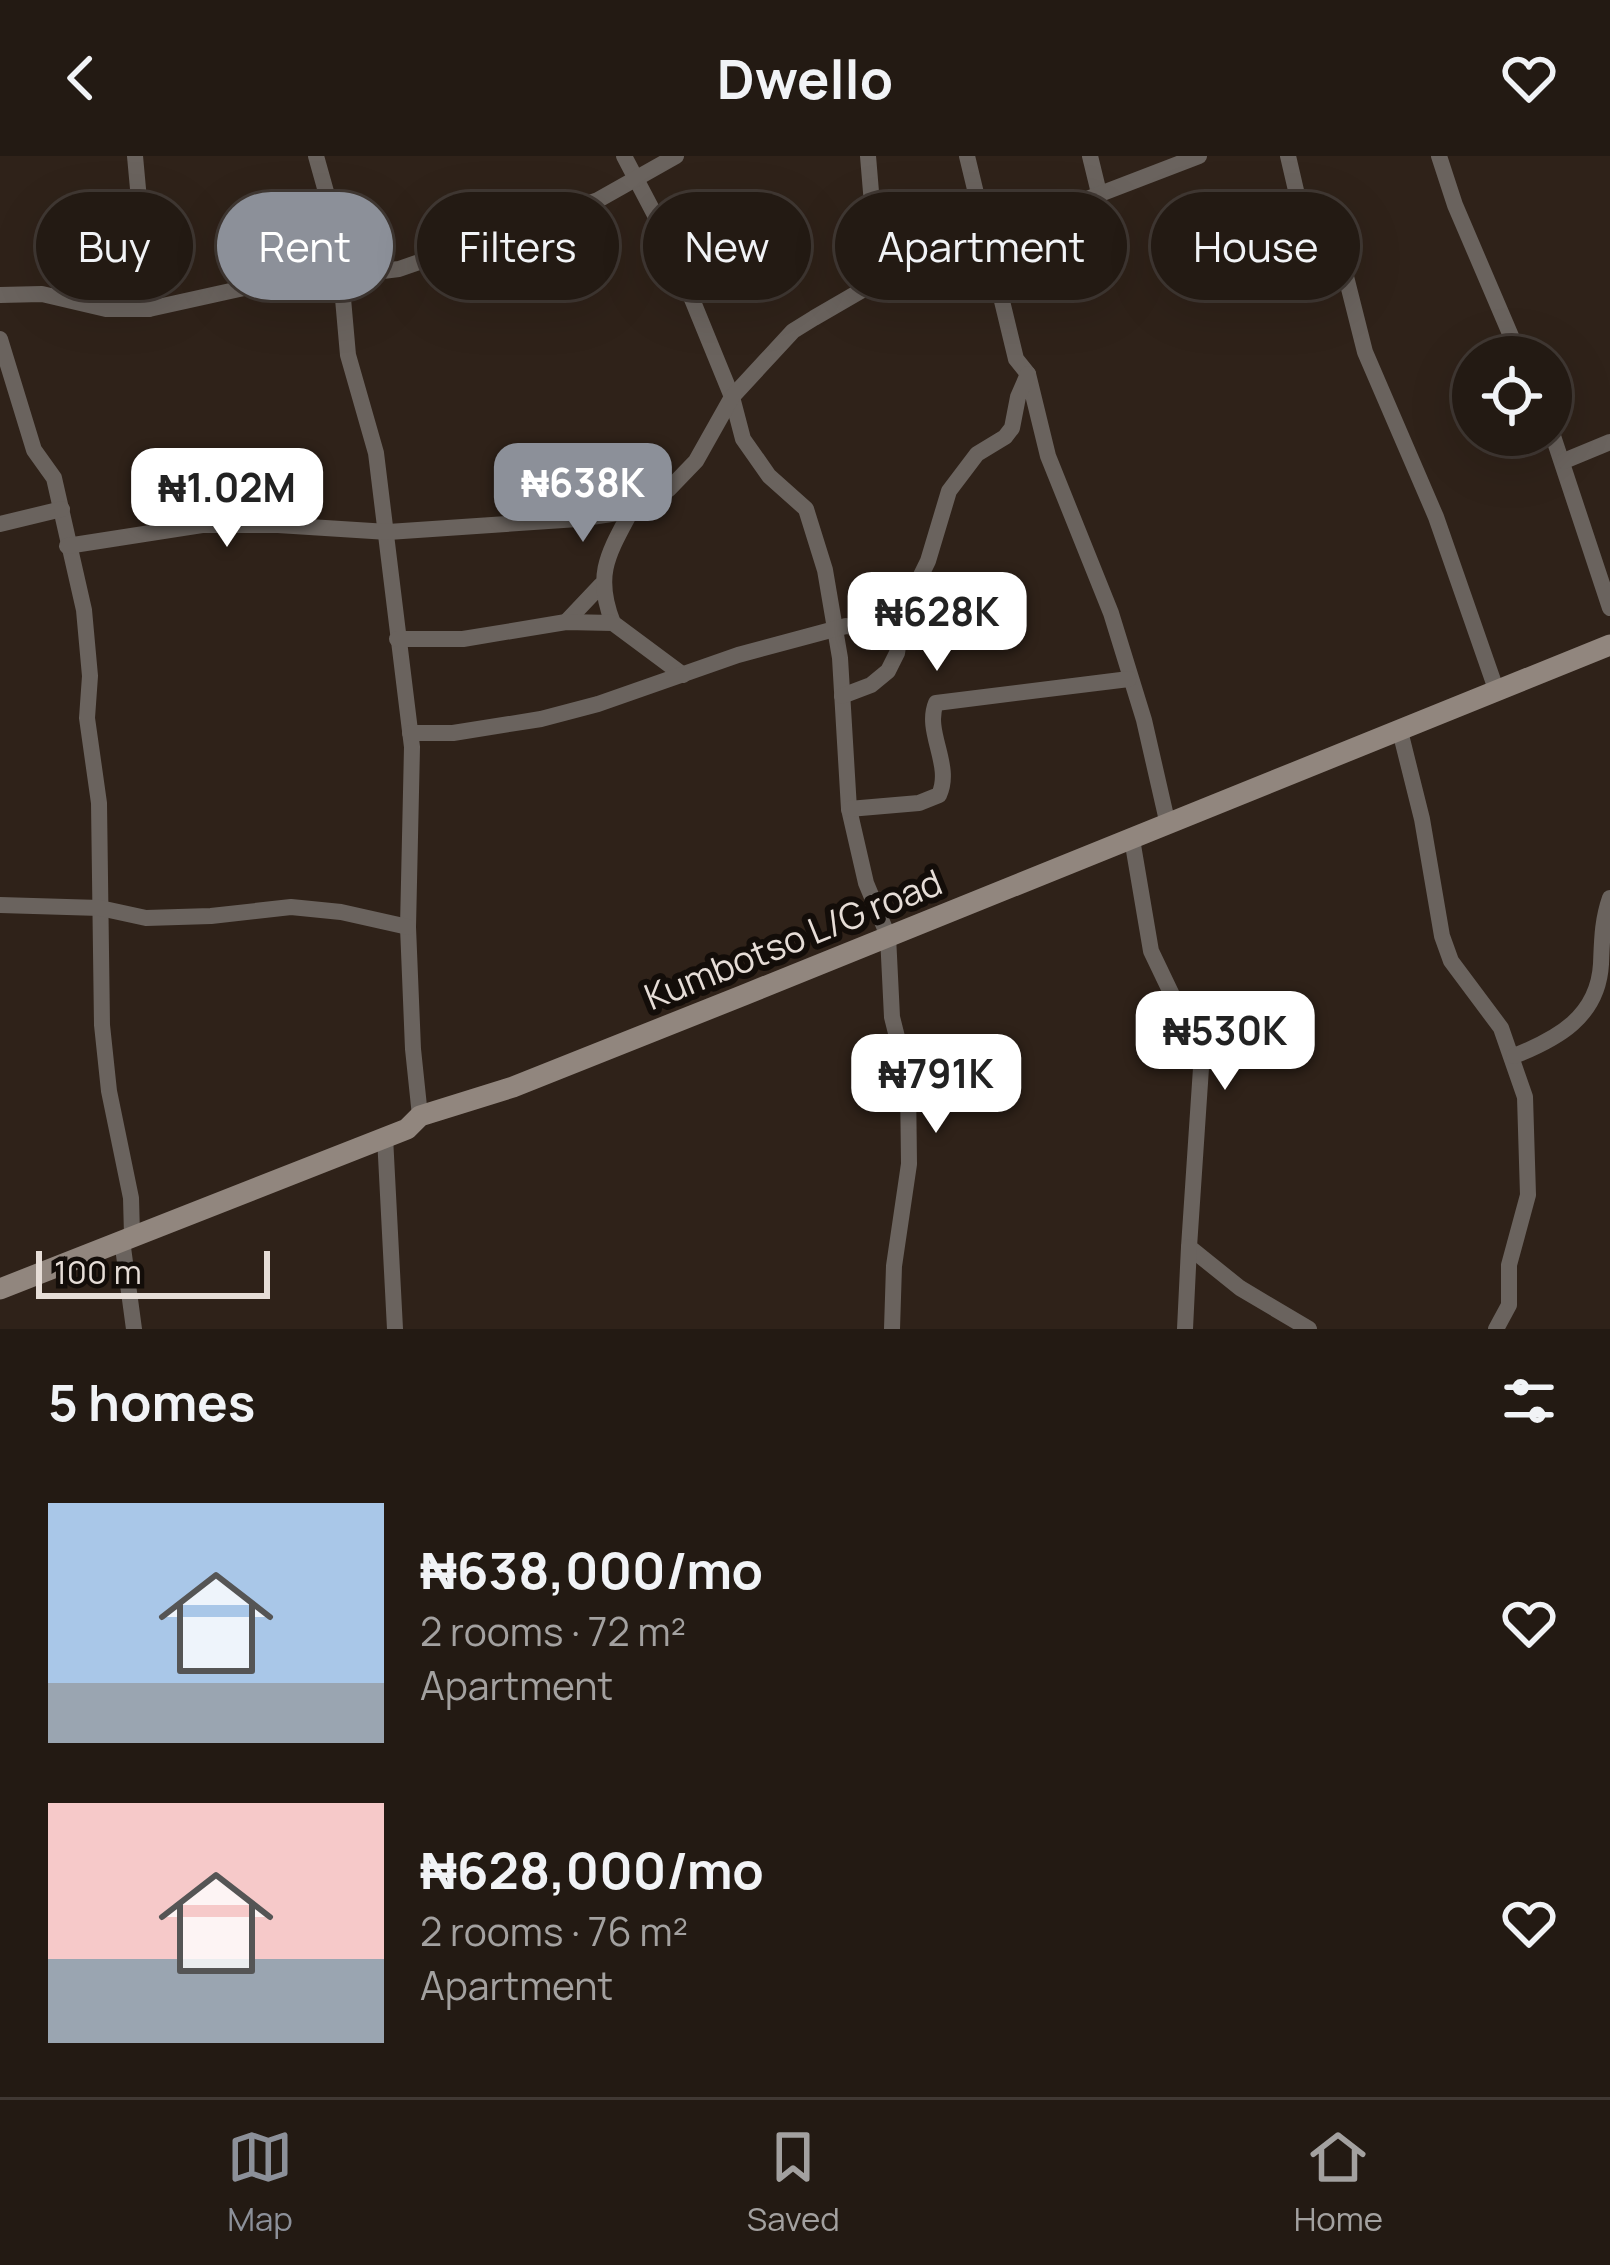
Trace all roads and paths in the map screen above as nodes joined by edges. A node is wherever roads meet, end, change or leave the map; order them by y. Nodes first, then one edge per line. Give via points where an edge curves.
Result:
1 (135, 156) edge
2 (316, 156) edge
3 (624, 156) edge
4 (676, 156) edge
5 (868, 156) edge
6 (968, 156) edge
7 (1090, 156) edge
8 (1198, 156) edge
9 (1288, 156) edge
10 (1439, 156) edge
11 (634, 177) junction
12 (328, 192) edge
13 (871, 192) edge
14 (977, 192) edge
15 (1099, 192) edge
16 (1102, 192) edge
17 (393, 270) edge
18 (217, 294) edge
19 (0, 295) edge
20 (345, 300) edge
21 (850, 300) edge
22 (1003, 300) edge
23 (149, 309) junction
24 (1511, 336) edge
25 (0, 339) edge
26 (1028, 374) junction
27 (732, 398) junction
28 (709, 435) junction
29 (743, 439) junction
30 (1610, 442) edge
31 (1562, 456) edge
32 (1564, 461) junction
33 (62, 509) junction
34 (632, 511) junction
35 (0, 524) edge
36 (388, 532) junction
37 (67, 546) junction
38 (602, 585) junction
39 (1610, 608) edge
40 (566, 622) junction
41 (613, 623) junction
42 (835, 629) junction
43 (900, 636) junction
44 (397, 639) junction
45 (1610, 645) edge
46 (683, 675) junction
47 (1129, 680) junction
48 (1497, 692) junction
49 (842, 696) junction
50 (1400, 731) junction
51 (410, 733) junction
52 (849, 809) junction
53 (1168, 825) junction
54 (1132, 839) junction
55 (1610, 898) edge
56 (0, 905) edge
57 (100, 908) junction
58 (408, 927) junction
59 (888, 936) junction
60 (1514, 1056) junction
61 (420, 1116) junction
62 (385, 1137) junction
63 (127, 1238) junction
64 (1189, 1246) junction
65 (0, 1289) edge
66 (134, 1329) edge
67 (395, 1329) edge
68 (892, 1329) edge
69 (1185, 1329) edge
70 (1309, 1329) edge
71 (1496, 1329) edge

1 - 23 street
2 - 12 street
3 - 11 street
4 - 11 street
5 - 13 street
6 - 14 street
7 - 15 street
8 - 16 street
9 - 48 street via 1298,199 1336,237 1365,352 1436,517
10 - 24 street
11 - 17 street via 598,200
11 - 27 street via 655,208
18 - 23 street
19 - 23 street
20 - 36 street via 348,355 368,414
21 - 27 street via 793,331
22 - 26 street via 1016,359
25 - 33 street via 23,422
26 - 43 street via 1012,428 977,454 949,491
26 - 47 street via 1048,456
27 - 28 street
27 - 29 street
28 - 29 street
28 - 34 street via 682,476
29 - 42 street via 806,508
30 - 32 street
31 - 32 street
32 - 39 street
33 - 35 street
33 - 37 street
34 - 36 street
34 - 38 street
36 - 37 street via 202,525
36 - 44 street
37 - 57 street via 88,653
38 - 40 street
38 - 41 street
40 - 41 street
40 - 44 street via 463,639
41 - 46 street
42 - 43 street via 854,625
42 - 46 street
42 - 49 street
43 - 49 street via 889,670
44 - 51 street
45 - 48 main road, Kumbotso L/G road
46 - 51 street via 542,719
47 - 52 street via 936,703 940,795
47 - 53 street
48 - 50 main road, Kumbotso L/G road
49 - 52 street
50 - 53 main road, Kumbotso L/G road
50 - 60 street via 1442,936
51 - 58 street
52 - 59 street
53 - 54 main road, Kumbotso L/G road
54 - 59 main road, Kumbotso L/G road
54 - 64 street via 1151,951 1201,1068
55 - 60 street via 1589,1001 1557,1039
56 - 57 street
57 - 58 street via 171,917 292,907
57 - 63 street via 104,1052 130,1198
58 - 61 street
59 - 61 main road, Kumbotso L/G road via 513,1087
59 - 68 street via 910,1119
60 - 71 street via 1525,1097 1528,1195 1509,1265 1509,1305
61 - 62 main road, Kumbotso L/G road
62 - 63 main road, Kumbotso L/G road
62 - 67 street
63 - 65 main road, Kumbotso L/G road
63 - 66 street
64 - 69 street
64 - 70 street

